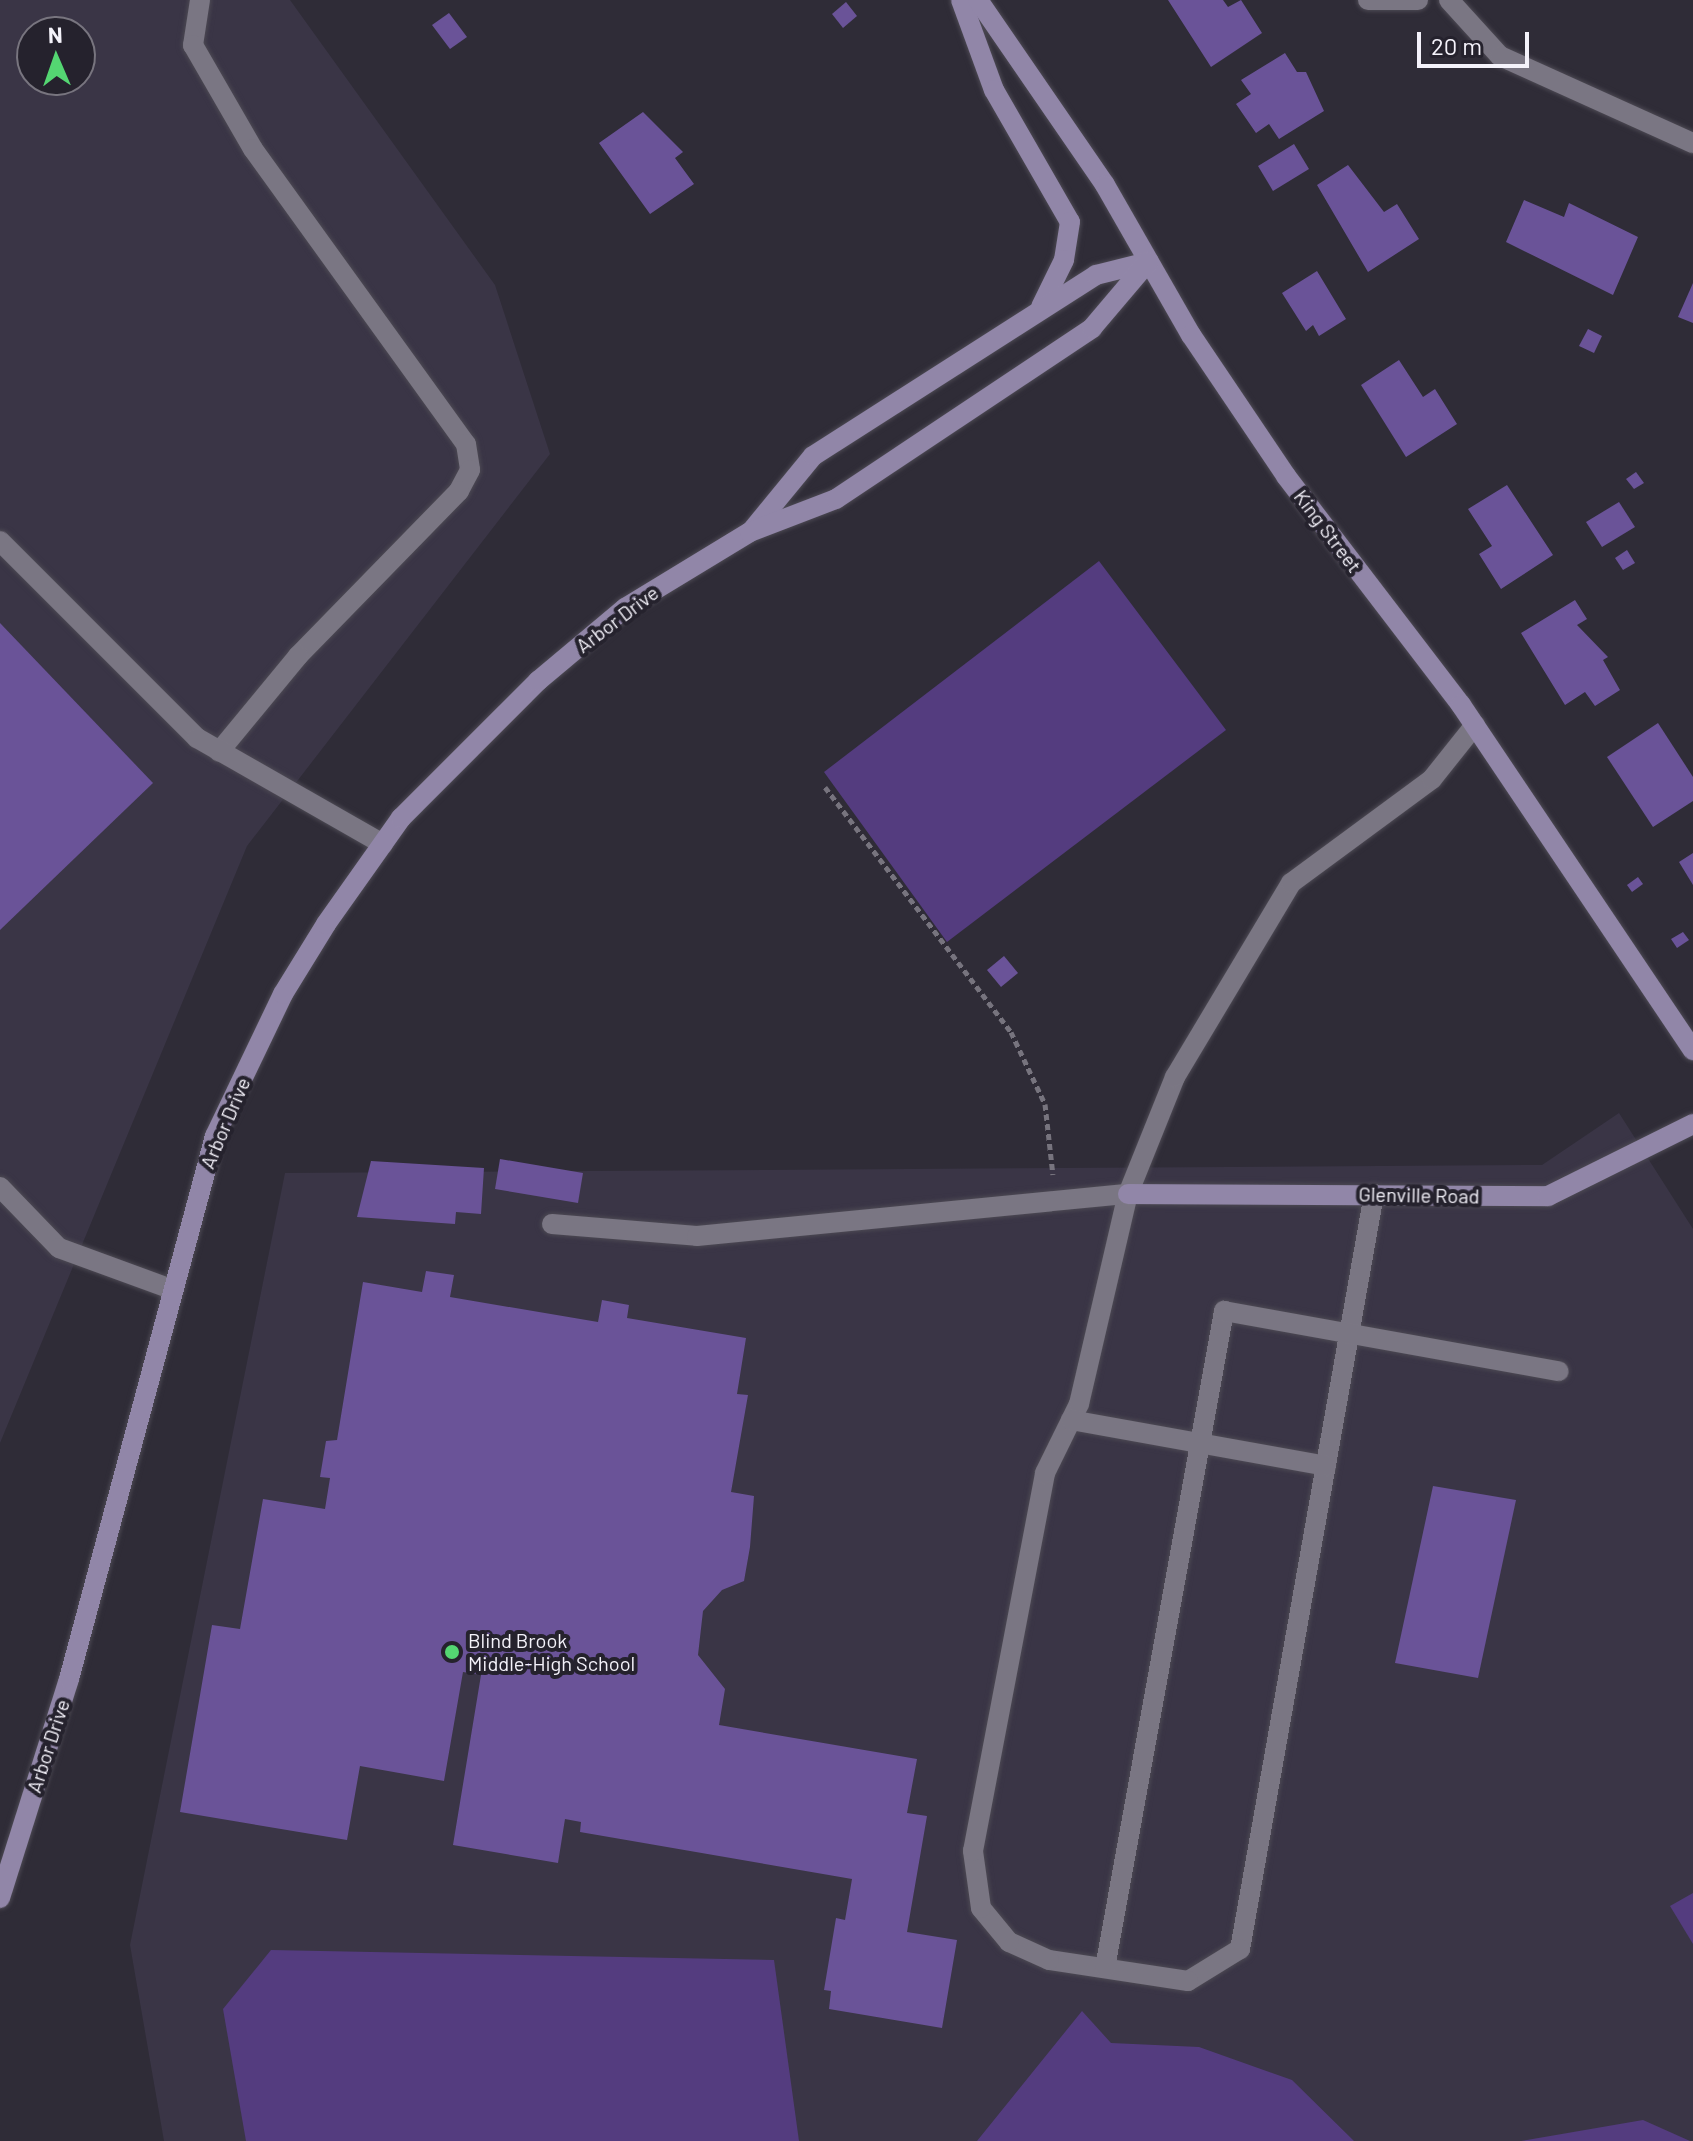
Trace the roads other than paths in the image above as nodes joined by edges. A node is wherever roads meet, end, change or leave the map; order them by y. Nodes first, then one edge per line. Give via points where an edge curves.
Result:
1 (200, 0) edge
2 (961, 0) edge
3 (978, 0) edge
4 (1368, 0) edge
5 (1418, 0) edge
6 (1449, 0) edge
7 (1693, 143) edge
8 (1148, 262) junction
9 (1041, 307) junction
10 (750, 532) junction
11 (0, 541) edge
12 (1475, 725) junction
13 (219, 752) junction
14 (383, 844) junction
15 (1693, 1050) edge
16 (1693, 1124) edge
17 (0, 1187) edge
18 (1128, 1194) junction
19 (1374, 1194) junction
20 (552, 1224) dead end
21 (171, 1289) junction
22 (1350, 1332) junction
23 (1559, 1371) dead end
24 (1071, 1420) junction
25 (1199, 1444) junction
26 (1326, 1466) junction
27 (0, 1898) edge
28 (1105, 1968) junction

1 - 13 street via 193,45 215,84 253,149 466,444 470,470 459,491 298,656
2 - 9 street via 994,90 1070,222 1064,260
3 - 8 street, King Street
4 - 5 street
6 - 7 street via 1500,56
8 - 9 street, Arbor Drive via 1096,275
8 - 10 street, Arbor Drive via 1092,328 836,499
8 - 12 street, King Street via 1286,476
9 - 10 street, Arbor Drive via 813,456
10 - 14 street, Arbor Drive via 625,608 549,671
11 - 13 street
12 - 15 street, King Street
12 - 18 street via 1432,779 1291,883 1175,1077
13 - 14 street
14 - 21 street, Arbor Drive via 283,994 222,1122
16 - 19 street, Glenville Road via 1548,1196
17 - 21 street via 59,1248
18 - 19 street, Glenville Road
18 - 20 street via 697,1236
18 - 24 street
19 - 22 street
21 - 27 street, Arbor Drive via 69,1679
22 - 23 street
22 - 25 street via 1224,1311
22 - 26 street
24 - 25 street
24 - 28 street via 1045,1473 973,1851 981,1908 1009,1942 1049,1960
25 - 26 street
25 - 28 street
26 - 28 street via 1240,1949 1188,1981

